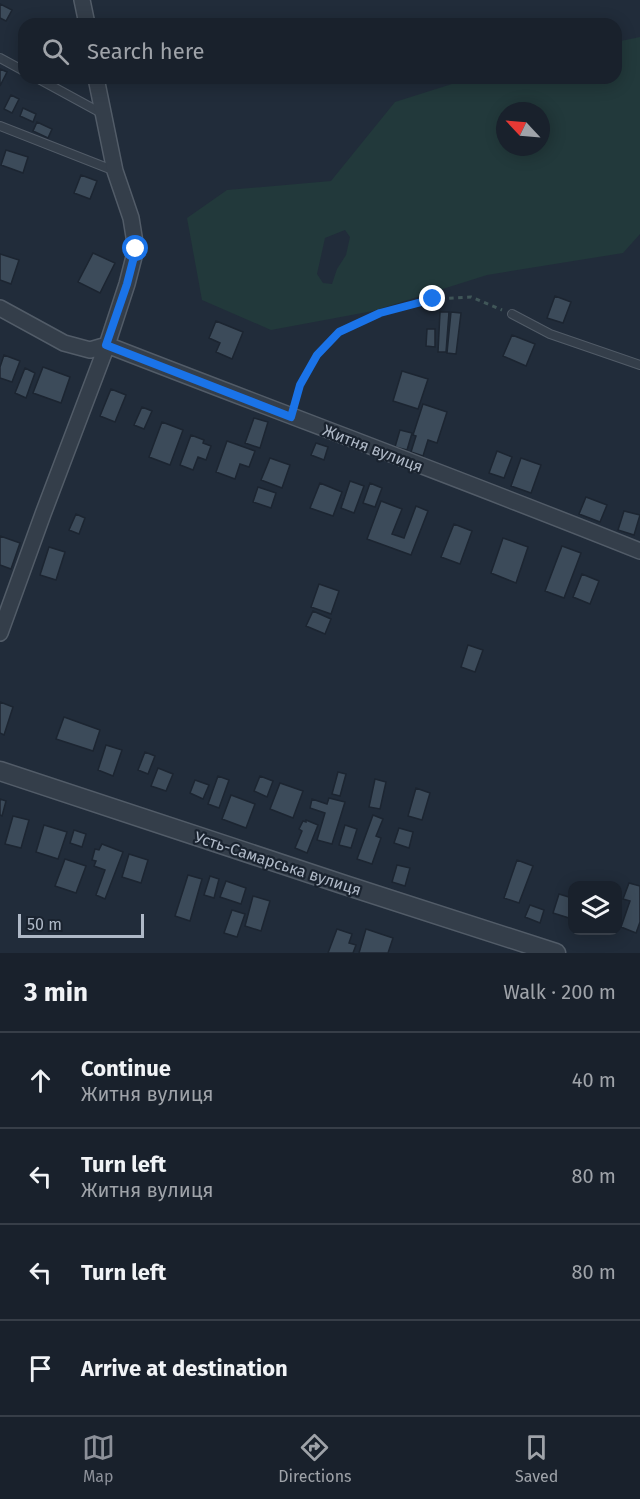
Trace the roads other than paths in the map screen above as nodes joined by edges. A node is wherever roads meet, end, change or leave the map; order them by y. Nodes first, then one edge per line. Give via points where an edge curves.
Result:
1 (82, 0) edge
2 (86, 18) edge
3 (0, 58) edge
4 (18, 68) edge
5 (48, 84) edge
6 (97, 84) edge
7 (103, 114) junction
8 (0, 126) edge
9 (115, 171) junction
10 (0, 308) edge
11 (512, 314) road end
12 (106, 345) junction
13 (640, 365) edge
14 (640, 551) edge
15 (0, 633) edge
16 (0, 771) edge
17 (556, 953) edge

1 - 2 street
3 - 4 lane
5 - 7 lane
6 - 7 street
7 - 9 street
8 - 9 lane
9 - 12 street via 131,218 136,249
10 - 12 street, Житня вулиця via 64,343 90,350
11 - 13 lane via 550,334
12 - 14 street, Житня вулиця
12 - 15 street
16 - 17 street, Усть-Самарська вулиця

